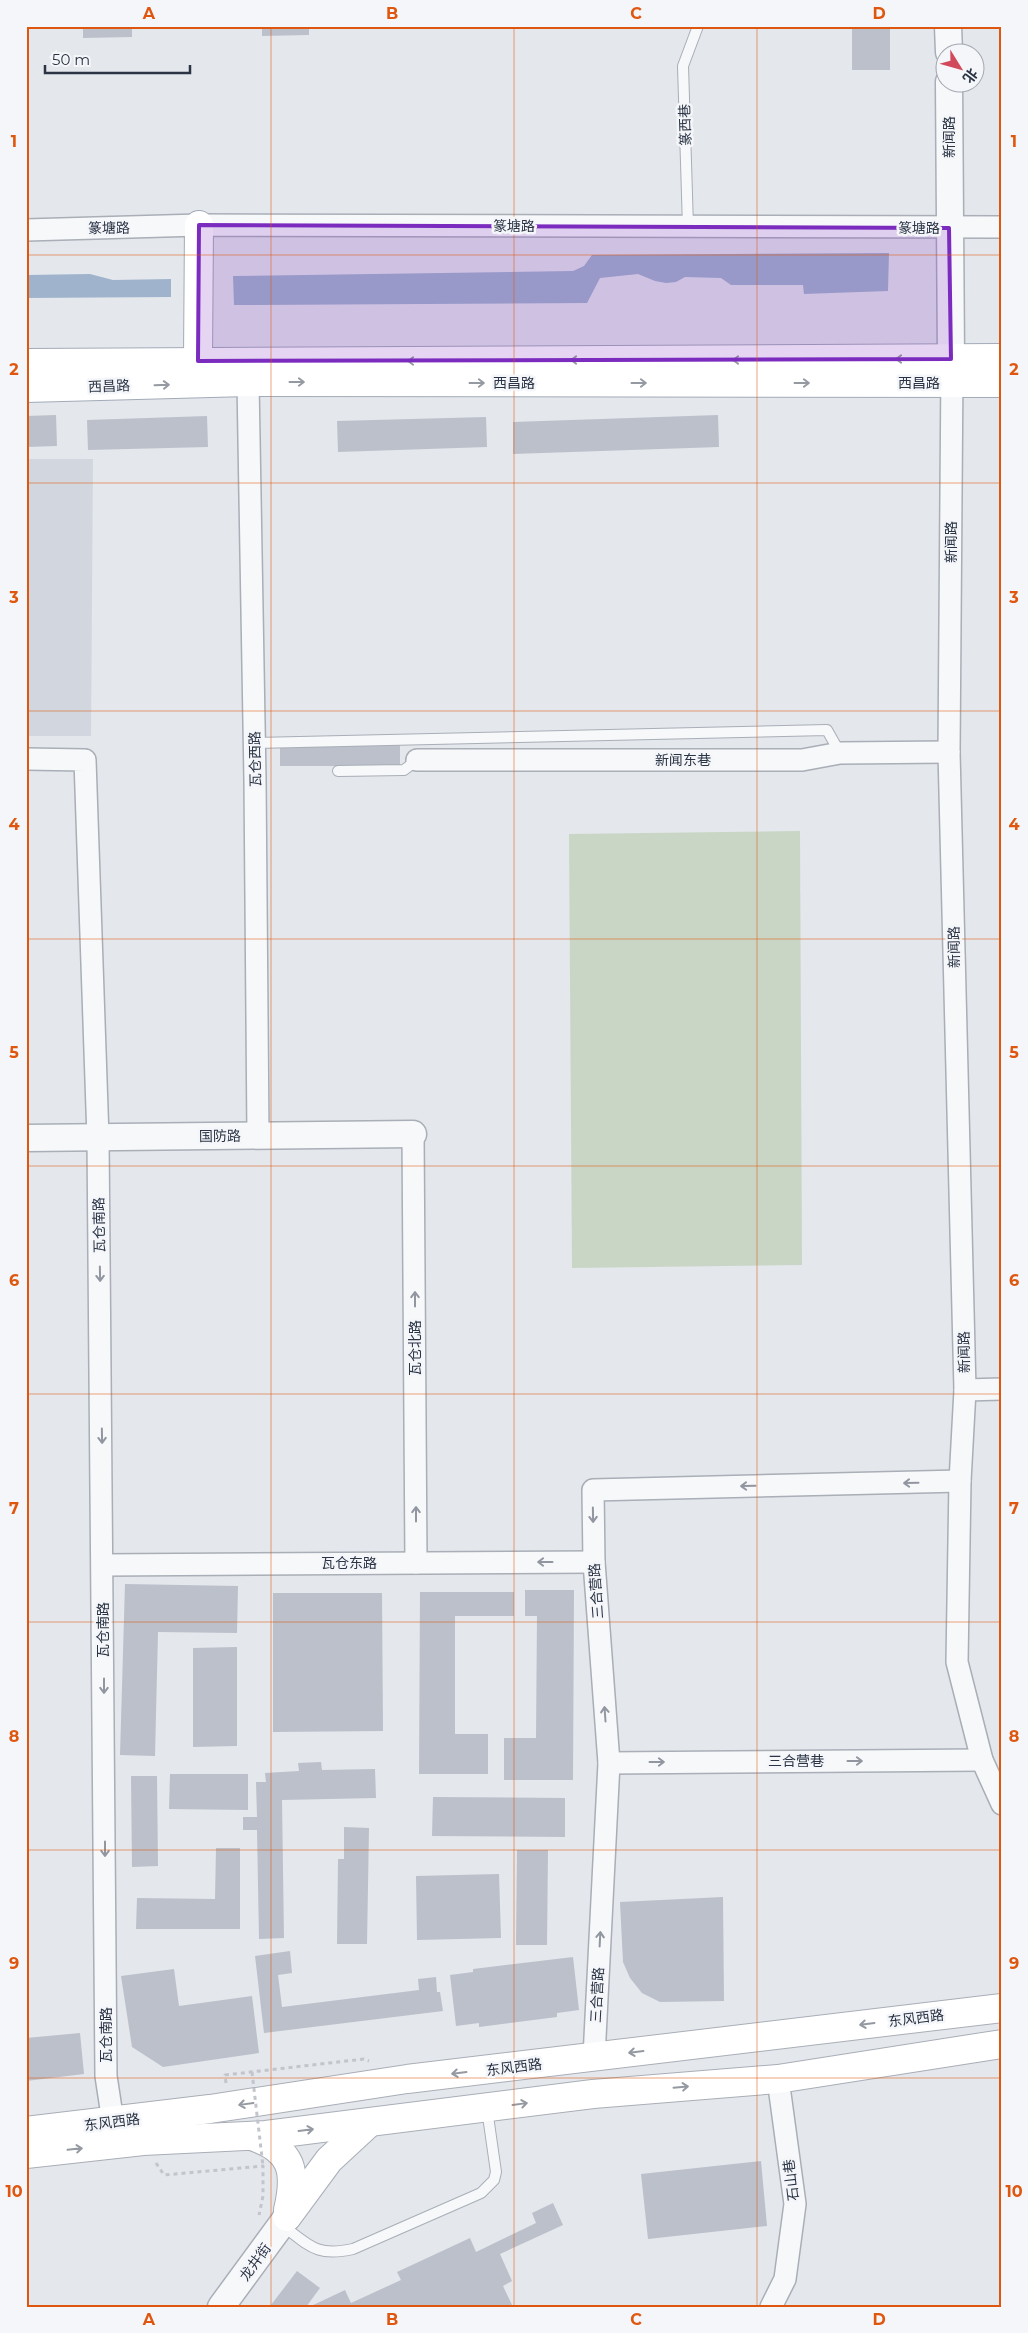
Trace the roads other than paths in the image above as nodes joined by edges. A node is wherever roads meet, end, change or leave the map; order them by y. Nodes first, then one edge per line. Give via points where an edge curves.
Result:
1 (698, 26) edge
2 (948, 26) edge
3 (948, 42) edge
4 (949, 92) edge
5 (199, 225) junction
6 (688, 227) junction
7 (1002, 227) edge
8 (949, 228) junction
9 (26, 230) edge
10 (1002, 358) edge
11 (198, 361) junction
12 (26, 363) edge
13 (952, 371) junction
14 (248, 382) junction
15 (1002, 383) edge
16 (26, 388) edge
17 (255, 743) junction
18 (949, 752) junction
19 (840, 753) junction
20 (26, 759) edge
21 (417, 760) joint
22 (338, 771) dead end
23 (414, 1134) joint
24 (258, 1136) junction
25 (26, 1138) edge
26 (98, 1138) junction
27 (1002, 1389) edge
28 (965, 1390) junction
29 (960, 1482) junction
30 (594, 1562) junction
31 (416, 1563) junction
32 (103, 1565) junction
33 (982, 1760) junction
34 (609, 1763) junction
35 (1002, 1804) edge
36 (1002, 2008) edge
37 (1002, 2044) edge
38 (594, 2057) junction
39 (778, 2079) junction
40 (487, 2108) junction
41 (114, 2122) junction
42 (369, 2123) junction
43 (26, 2131) edge
44 (251, 2136) junction
45 (26, 2154) edge
46 (284, 2221) junction
47 (221, 2307) edge
48 (771, 2307) edge

1 - 6 lane, 篆西巷 via 683,66
2 - 3 street
4 - 8 street, 新闻路
5 - 6 street, 篆塘路
5 - 9 street, 篆塘路
5 - 11 main road
6 - 8 street, 篆塘路
7 - 8 street, 篆塘路
8 - 13 street, 新闻路
10 - 13 main road, 西昌路
11 - 12 main road, 西昌路
13 -> 11 main road, 西昌路
14 -> 13 main road, 西昌路
13 - 15 main road, 西昌路
13 - 18 street, 新闻路
16 -> 14 main road, 西昌路
14 - 17 street, 瓦仓西路
17 - 19 lane via 827,730
17 - 24 street, 瓦仓西路
18 - 19 street, 新闻东巷
18 - 28 street, 新闻路
19 - 21 street, 新闻东巷 via 802,760
20 - 26 street, 瓦仓南路 via 85,760
21 - 22 lane via 404,770
23 - 24 street, 国防路
31 -> 23 street, 瓦仓北路
24 - 26 street, 国防路
25 - 26 street, 国防路
26 -> 32 street, 瓦仓南路
27 - 28 street
28 - 29 street, 新闻路
29 -> 30 street, 三合营路 via 593,1490
29 - 33 street, 新闻路 via 957,1662
30 -> 31 street, 瓦仓东路
34 -> 30 street, 三合营路
31 - 32 street, 瓦仓东路
32 -> 41 street, 瓦仓南路 via 106,2076
34 -> 33 street, 三合营巷
33 - 35 street, 新闻路
38 -> 34 street, 三合营路
36 -> 38 main road, 东风西路
37 - 39 main road, 东风西路
38 -> 41 main road, 东风西路 via 407,2079
40 -> 39 main road, 东风西路 via 593,2094
39 - 48 street, 石山巷 via 795,2204 785,2279
40 - 42 main road, 东风西路
40 - 46 lane via 496,2172 494,2180 481,2193 353,2249 335,2253 319,2251
41 - 43 main road, 东风西路
44 -> 42 main road, 东风西路
42 - 46 main road via 329,2160
45 -> 44 main road, 东风西路 via 143,2141
44 - 46 main road via 262,2139 279,2151 293,2173 294,2188
46 - 47 street, 龙井街

